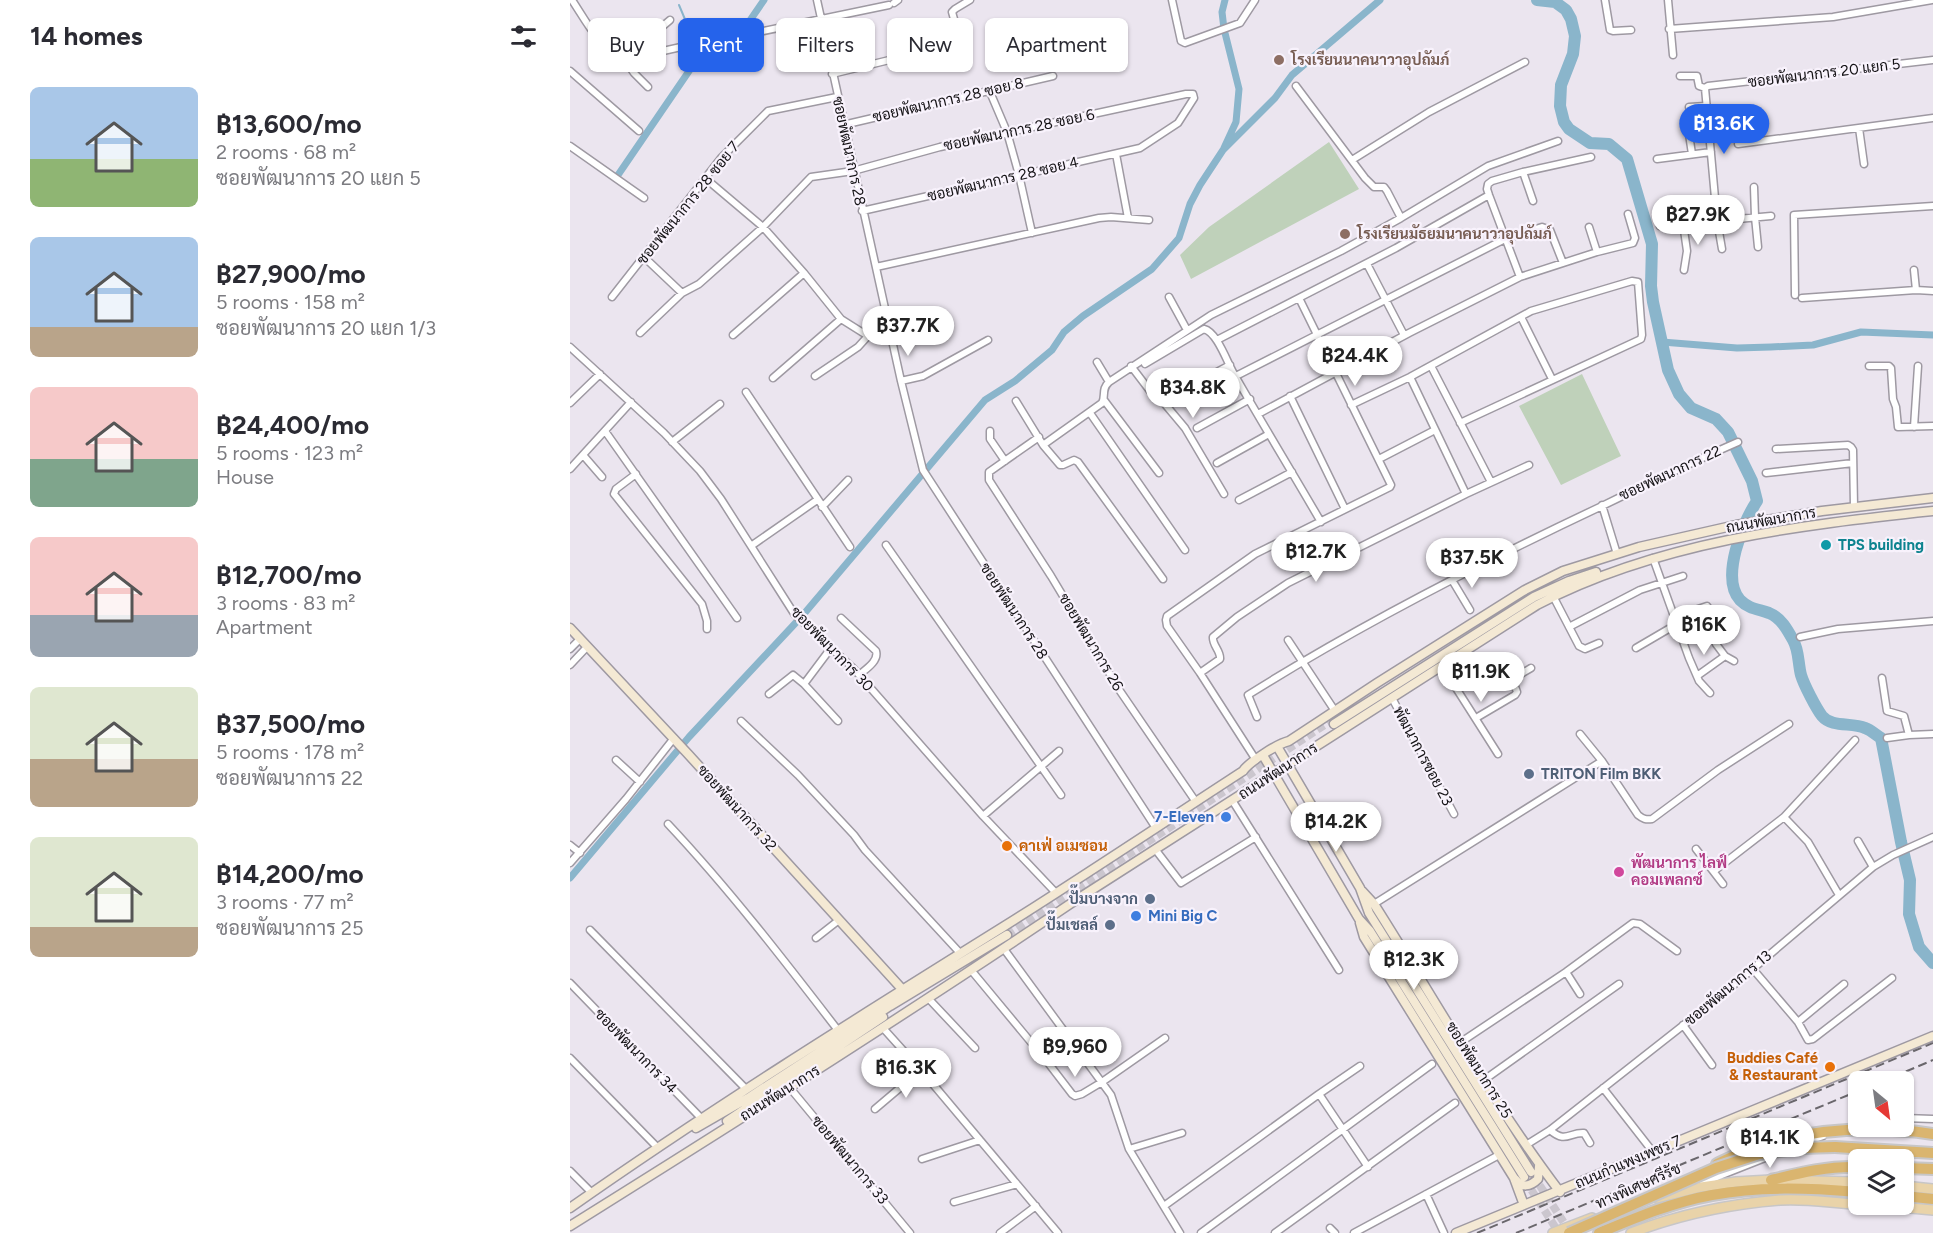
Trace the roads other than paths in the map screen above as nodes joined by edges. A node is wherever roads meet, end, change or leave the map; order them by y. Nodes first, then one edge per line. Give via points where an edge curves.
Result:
1 (572, 0) edge
2 (817, 0) edge
3 (970, 0) edge
4 (1172, 0) edge
5 (1255, 0) edge
6 (1605, 0) edge
7 (1668, 0) edge
8 (1932, 0) edge
9 (894, 3) edge
10 (820, 18) edge
11 (825, 18) edge
12 (670, 20) dead end
13 (588, 23) edge
14 (666, 23) edge
15 (1670, 29) junction
16 (1631, 30) dead end
17 (1673, 56) dead end
18 (1933, 60) edge
19 (1525, 62) dead end
20 (570, 71) edge
21 (633, 72) edge
22 (832, 74) joint
23 (1053, 76) dead end
24 (1680, 76) dead end
25 (1296, 86) dead end
26 (648, 87) dead end
27 (1705, 88) junction
28 (990, 92) junction
29 (837, 97) junction
30 (1689, 106) dead end
31 (1706, 106) junction
32 (1933, 118) edge
33 (843, 125) junction
34 (1859, 128) junction
35 (639, 131) dead end
36 (1007, 132) junction
37 (1689, 134) dead end
38 (1557, 141) dead end
39 (1738, 144) dead end
40 (570, 147) edge
41 (1143, 147) joint
42 (1711, 152) junction
43 (1116, 154) junction
44 (1692, 154) junction
45 (1591, 157) dead end
46 (1657, 159) dead end
47 (1352, 160) junction
48 (1864, 164) dead end
49 (853, 171) junction
50 (1523, 172) junction
51 (1019, 174) junction
52 (705, 178) junction
53 (1754, 186) dead end
54 (1489, 195) junction
55 (644, 198) dead end
56 (1533, 201) dead end
57 (1933, 206) edge
58 (862, 211) junction
59 (1628, 214) dead end
60 (1771, 216) dead end
61 (1755, 217) junction
62 (1128, 218) junction
63 (1401, 218) junction
64 (1149, 220) dead end
65 (1717, 220) junction
66 (1683, 223) junction
67 (1660, 226) dead end
68 (764, 227) junction
69 (1589, 227) dead end
70 (1032, 233) junction
71 (1505, 239) junction
72 (1758, 247) dead end
73 (1722, 249) dead end
74 (1597, 252) junction
75 (644, 257) junction
76 (1563, 263) junction
77 (1367, 264) junction
78 (876, 267) junction
79 (1684, 270) dead end
80 (1914, 270) dead end
81 (804, 273) junction
82 (1520, 277) junction
83 (1916, 290) junction
84 (1933, 291) edge
85 (682, 293) junction
86 (612, 297) dead end
87 (1169, 297) dead end
88 (1299, 298) junction
89 (1386, 300) junction
90 (1521, 317) junction
91 (841, 320) junction
92 (1187, 330) junction
93 (640, 333) dead end
94 (733, 335) dead end
95 (1404, 335) junction
96 (868, 336) junction
97 (1317, 336) junction
98 (891, 337) junction
99 (988, 340) dead end
100 (1217, 340) junction
101 (570, 347) edge
102 (1097, 362) dead end
103 (1145, 364) dead end
104 (1230, 365) junction
105 (1131, 366) junction
106 (1431, 366) junction
107 (1869, 366) dead end
108 (1918, 366) dead end
109 (1334, 373) junction
110 (600, 374) junction
111 (815, 376) dead end
112 (1236, 376) junction
113 (1410, 377) junction
114 (773, 378) dead end
115 (1552, 379) junction
116 (901, 381) junction
117 (1109, 382) junction
118 (746, 392) dead end
119 (1290, 396) junction
120 (1169, 398) dead end
121 (1250, 399) junction
122 (1104, 400) junction
123 (1016, 401) dead end
124 (631, 402) junction
125 (570, 403) edge
126 (720, 404) dead end
127 (1351, 405) junction
128 (1090, 413) junction
129 (1258, 414) junction
130 (1460, 423) junction
131 (1933, 426) edge
132 (1914, 427) junction
133 (1197, 428) dead end
134 (1435, 430) junction
135 (605, 431) junction
136 (990, 431) dead end
137 (1269, 434) junction
138 (1039, 437) junction
139 (672, 442) junction
140 (1737, 442) dead end
141 (1043, 445) junction
142 (1776, 449) dead end
143 (583, 455) junction
144 (1379, 459) junction
145 (1005, 461) junction
146 (1217, 463) dead end
147 (1853, 463) junction
148 (1529, 465) dead end
149 (570, 469) edge
150 (1292, 472) junction
151 (1766, 472) dead end
152 (1159, 473) dead end
153 (636, 474) junction
154 (602, 477) dead end
155 (848, 480) dead end
156 (1491, 482) junction
157 (1224, 494) dead end
158 (1466, 494) junction
159 (1933, 498) edge
160 (817, 500) junction
161 (1239, 500) dead end
162 (1602, 505) junction
163 (822, 507) junction
164 (1854, 507) junction
165 (1345, 509) junction
166 (1933, 511) edge
167 (1321, 522) junction
168 (886, 545) dead end
169 (751, 546) junction
170 (850, 548) dead end
171 (1185, 550) dead end
172 (1614, 555) junction
173 (1653, 558) junction
174 (1643, 561) junction
175 (1683, 576) dead end
176 (1163, 579) dead end
177 (1452, 580) junction
178 (1662, 582) junction
179 (1553, 596) junction
180 (1470, 610) dead end
181 (1690, 611) junction
182 (737, 618) dead end
183 (841, 618) dead end
184 (1675, 620) junction
185 (1933, 621) edge
186 (1718, 622) dead end
187 (1569, 627) junction
188 (1696, 627) dead end
189 (570, 628) edge
190 (707, 629) dead end
191 (1800, 637) dead end
192 (580, 639) junction
193 (1288, 640) dead end
194 (1599, 643) dead end
195 (1716, 644) dead end
196 (587, 647) junction
197 (831, 648) junction
198 (1636, 648) dead end
199 (570, 649) edge
200 (1725, 656) junction
201 (1303, 661) junction
202 (1734, 661) dead end
203 (570, 665) edge
204 (1442, 666) junction
205 (1531, 668) dead end
206 (1200, 673) junction
207 (859, 675) junction
208 (1697, 676) junction
209 (1882, 678) dead end
210 (804, 684) junction
211 (1710, 693) dead end
212 (769, 694) dead end
213 (1392, 698) junction
214 (1257, 717) dead end
215 (1476, 717) junction
216 (1334, 720) junction
217 (741, 721) dead end
218 (838, 721) dead end
219 (1789, 724) dead end
220 (1580, 734) dead end
221 (1933, 734) edge
222 (1910, 735) junction
223 (1887, 738) dead end
224 (675, 740) junction
225 (1855, 740) dead end
226 (1289, 741) junction
227 (1278, 748) junction
228 (1059, 751) dead end
229 (1498, 754) dead end
230 (1260, 759) junction
231 (616, 760) dead end
232 (1602, 761) junction
233 (1041, 765) junction
234 (1288, 765) junction
235 (1274, 774) junction
236 (640, 782) junction
237 (1061, 795) dead end
238 (1232, 800) junction
239 (1196, 802) junction
240 (1454, 814) dead end
241 (983, 816) junction
242 (1784, 817) junction
243 (1319, 818) junction
244 (668, 824) dead end
245 (1305, 826) junction
246 (1156, 828) junction
247 (1256, 837) junction
248 (1933, 837) edge
249 (1858, 841) dead end
250 (570, 845) edge
251 (1155, 849) junction
252 (1696, 849) dead end
253 (580, 853) junction
254 (570, 863) edge
255 (1873, 867) junction
256 (1714, 871) junction
257 (1723, 884) dead end
258 (1360, 888) junction
259 (1056, 893) junction
260 (1839, 895) junction
261 (1374, 904) junction
262 (1359, 919) junction
263 (839, 920) junction
264 (590, 930) dead end
265 (816, 938) dead end
266 (1007, 939) junction
267 (1677, 951) dead end
268 (960, 953) junction
269 (1752, 968) junction
270 (971, 970) junction
271 (1339, 970) dead end
272 (1566, 972) junction
273 (1892, 978) dead end
274 (570, 983) edge
275 (1619, 984) dead end
276 (1844, 984) dead end
277 (902, 989) junction
278 (1580, 994) dead end
279 (928, 998) junction
280 (1798, 1022) junction
281 (1683, 1025) junction
282 (883, 1028) junction
283 (837, 1029) junction
284 (1933, 1035) edge
285 (1165, 1038) dead end
286 (1461, 1042) junction
287 (1075, 1045) junction
288 (975, 1048) dead end
289 (570, 1058) edge
290 (1050, 1064) junction
291 (1432, 1064) dead end
292 (1712, 1065) dead end
293 (1360, 1066) dead end
294 (921, 1070) junction
295 (1484, 1080) junction
296 (1102, 1082) junction
297 (790, 1088) junction
298 (1603, 1088) junction
299 (746, 1089) junction
300 (1319, 1094) junction
301 (1455, 1104) dead end
302 (875, 1109) dead end
303 (701, 1118) junction
304 (1914, 1118) edge
305 (1933, 1119) edge
306 (1848, 1128) edge
307 (1342, 1129) junction
308 (1550, 1130) junction
309 (1836, 1131) junction
310 (1182, 1133) dead end
311 (1933, 1134) edge
312 (980, 1140) junction
313 (1590, 1143) dead end
314 (1526, 1144) junction
315 (661, 1146) junction
316 (1129, 1149) junction
317 (1653, 1152) junction
318 (1933, 1153) edge
319 (1499, 1155) junction
320 (681, 1156) junction
321 (922, 1159) dead end
322 (1539, 1165) junction
323 (1848, 1166) edge
324 (1368, 1167) junction
325 (1914, 1168) edge
326 (1933, 1169) edge
327 (570, 1171) edge
328 (1514, 1178) junction
329 (1771, 1180) junction
330 (1848, 1182) edge
331 (1017, 1184) junction
332 (1914, 1187) edge
333 (1933, 1189) edge
334 (1848, 1191) edge
335 (592, 1192) junction
336 (1560, 1192) junction
337 (1676, 1193) junction
338 (1426, 1194) junction
339 (1914, 1197) edge
340 (1653, 1198) junction
341 (1933, 1199) edge
342 (954, 1202) dead end
343 (1848, 1203) edge
344 (1524, 1205) junction
345 (1036, 1206) junction
346 (1164, 1206) junction
347 (570, 1208) edge
348 (1914, 1208) edge
349 (1933, 1210) edge
350 (570, 1226) edge
351 (908, 1232) edge
352 (1000, 1233) edge
353 (1058, 1233) edge
354 (1180, 1233) edge
355 (1201, 1233) edge
356 (1275, 1233) edge
357 (1354, 1233) edge
358 (1444, 1233) edge
359 (1456, 1233) edge
360 (1553, 1233) edge
361 (1569, 1233) edge
362 (1599, 1233) edge
363 (1631, 1233) edge

1 - 13 street
2 - 10 street, ซอยพัฒนาการ 28
3 - 22 street via 952,12 959,43
4 - 5 street via 1181,41 1185,43 1240,23
6 - 16 street via 1610,30
7 - 15 street
8 - 15 street via 1833,17
9 - 11 street
12 - 14 street
15 - 17 street
18 - 27 street, ซอยพัฒนาการ 20 แยก 5
19 - 47 street via 1429,112
20 - 35 street
21 - 26 street
22 - 29 street, ซอยพัฒนาการ 28
23 - 28 street, ซอยพัฒนาการ 28 ซอย 8
24 - 27 street via 1697,76 1699,87
25 - 47 street
27 - 31 street
28 - 33 street, ซอยพัฒนาการ 28 ซอย 8
28 - 36 street
29 - 33 street, ซอยพัฒนาการ 28
29 - 52 street, ซอยพัฒนาการ 28 ซอย 7 via 771,109
30 - 31 street
31 - 42 street
32 - 34 street
33 - 49 street, ซอยพัฒนาการ 28
34 - 39 street
34 - 48 street
36 - 41 street, ซอยพัฒนาการ 28 ซอย 6 via 1193,94 1179,121
36 - 49 street, ซอยพัฒนาการ 28 ซอย 6
36 - 51 street
37 - 44 street
38 - 63 street via 1488,166
40 - 55 street
41 - 43 street, ซอยพัฒนาการ 28 ซอย 4
42 - 44 street
42 - 65 street
43 - 51 street, ซอยพัฒนาการ 28 ซอย 4
43 - 62 street
44 - 46 street
45 - 50 street
47 - 63 street via 1371,185 1386,189
49 - 58 street, ซอยพัฒนาการ 28
49 - 68 street, ซอยพัฒนาการ 28 ซอย 6 via 811,177
50 - 54 street via 1490,182
50 - 56 street
51 - 58 street, ซอยพัฒนาการ 28 ซอย 4
51 - 70 street
52 - 68 street
52 - 75 street, ซอยพัฒนาการ 28 ซอย 7
53 - 61 street
54 - 71 street
54 - 77 street
57 - 83 street via 1794,215 1798,296
58 - 78 street, ซอยพัฒนาการ 28
59 - 74 street via 1635,241
60 - 61 street
61 - 65 street
61 - 72 street
62 - 64 street
62 - 70 street via 1099,218
63 - 92 street
65 - 66 street
65 - 73 street
66 - 67 street
66 - 79 street via 1687,251
68 - 81 street
68 - 85 street, ซอยพัฒนาการ 28 ซอย 6 via 699,284
69 - 74 street
70 - 78 street
71 - 76 street via 1547,227
71 - 82 street
71 - 89 street
74 - 76 street
75 - 85 street
75 - 86 street, ซอยพัฒนาการ 28 ซอย 7
76 - 82 street
77 - 88 street
77 - 89 street
78 - 98 street, ซอยพัฒนาการ 28
80 - 83 street
81 - 91 street
81 - 94 street
82 - 95 street
83 - 84 street
85 - 93 street, ซอยพัฒนาการ 28 ซอย 6
87 - 92 street
88 - 97 street
88 - 100 street
89 - 95 street
89 - 97 street
90 - 106 street
90 - 115 street
90 - 115 street via 1632,281 1639,284 1641,339
91 - 96 street
91 - 114 street
92 - 105 street
95 - 109 street
96 - 98 street
96 - 111 street
97 - 109 street
97 - 112 street
98 - 116 street, ซอยพัฒนาการ 28
99 - 116 street via 923,376
100 - 103 street via 1204,329
100 - 104 street
101 - 110 street, ซอยพัฒนาการ 30
102 - 117 street
104 - 112 street
104 - 120 street
105 - 117 street
105 - 157 street via 1176,416
106 - 113 street
106 - 130 street
107 - 132 street via 1890,367 1898,427
108 - 132 street
109 - 119 street
109 - 127 street
110 - 124 street, ซอยพัฒนาการ 30
110 - 125 street
112 - 121 street
113 - 127 street
113 - 134 street
115 - 130 street
116 - 246 street, ซอยพัฒนาการ 28 via 929,481
117 - 122 street via 1104,388
118 - 160 street
119 - 129 street
119 - 165 street
121 - 129 street
121 - 133 street
122 - 128 street
122 - 152 street
123 - 138 street
124 - 135 street
124 - 139 street, ซอยพัฒนาการ 30
126 - 139 street
127 - 144 street
128 - 141 street
128 - 171 street
129 - 137 street
130 - 156 street
131 - 132 street
134 - 144 street
134 - 158 street
135 - 143 street
135 - 153 street
136 - 145 street via 990,439
137 - 146 street
137 - 150 street
138 - 141 street
138 - 145 street
139 - 169 street, ซอยพัฒนาการ 30 via 700,471
140 - 162 street, ซอยพัฒนาการ 22
141 - 176 street via 1060,465 1078,462
142 - 147 street via 1848,445 1853,448
143 - 149 street
143 - 154 street
144 - 165 street via 1390,487
145 - 239 street, ซอยพัฒนาการ 26 via 989,472 989,480 1120,691
147 - 151 street
147 - 164 street
148 - 156 street
150 - 161 street
150 - 167 street
153 - 182 street
153 - 190 street via 614,494 702,604
155 - 163 street
156 - 158 street
158 - 206 street via 1288,583 1237,617 1212,638 1220,659
159 - 164 main road, ถนนพัฒนาการ
160 - 163 street
160 - 169 street
162 - 172 street, ซอยพัฒนาการ 22
162 - 177 street, ซอยพัฒนาการ 22
163 - 170 street
164 - 172 main road, ถนนพัฒนาการ via 1736,525
165 - 167 street
166 - 173 main road, ถนนพัฒนาการ via 1757,536
167 - 206 street via 1255,554 1167,616 1167,626
168 - 233 street
169 - 197 street, ซอยพัฒนาการ 30 via 795,615
172 - 216 main road, ถนนพัฒนาการ via 1531,592
173 - 174 main road, ถนนพัฒนาการ
173 - 178 street
174 - 179 main road, ถนนพัฒนาการ
174 - 216 main road, ถนนพัฒนาการ via 1582,576 1534,597
175 - 178 street
177 - 180 street
177 - 201 street, ซอยพัฒนาการ 22
178 - 184 street
178 - 187 street
179 - 187 street
179 - 204 main road, ถนนพัฒนาการ
181 - 184 street
181 - 186 street via 1707,606
181 - 188 street
183 - 207 street via 876,651 876,659
184 - 198 street
184 - 208 street
185 - 191 street via 1838,629
187 - 194 street via 1582,649
189 - 192 main road, ซอยพัฒนาการ 32
192 - 196 main road, ซอยพัฒนาการ 32
192 - 199 street
193 - 201 street
195 - 200 street
196 - 203 street
196 - 224 main road, ซอยพัฒนาการ 32
197 - 207 street, ซอยพัฒนาการ 30
197 - 210 street
200 - 202 street
200 - 208 street
201 - 214 street, ซอยพัฒนาการ 22 via 1248,695
201 - 216 street
204 - 213 main road, ถนนพัฒนาการ
204 - 215 street
205 - 215 street via 1514,678 1515,695
206 - 230 street
207 - 241 street, ซอยพัฒนาการ 30
208 - 211 street
209 - 222 street via 1887,711 1904,716
210 - 212 street via 791,675
210 - 218 street
213 - 216 main road, ถนนพัฒนาการ
213 - 240 street, พัฒนาการซอย 23
215 - 229 street
216 - 226 main road, ถนนพัฒนาการ
216 - 234 main road, ถนนพัฒนาการ
217 - 268 street via 798,775
219 - 232 street via 1652,819 1638,815
220 - 232 street
221 - 222 street
222 - 223 street
224 - 236 street
224 - 263 main road, ซอยพัฒนาการ 32
225 - 242 street
226 - 227 main road
226 - 230 main road, ถนนพัฒนาการ
227 - 230 main road
227 - 234 main road, ซอยพัฒนาการ 25
228 - 233 street
230 - 235 main road, ซอยพัฒนาการ 25
230 - 239 main road, ถนนพัฒนาการ
231 - 236 street
232 - 261 street
233 - 237 street
233 - 241 street
234 - 235 main road, ถนนพัฒนาการ
234 - 243 main road, ซอยพัฒนาการ 25
235 - 238 main road, ถนนพัฒนาการ
235 - 245 main road, ซอยพัฒนาการ 25
236 - 253 street
238 - 247 street
238 - 251 main road, ถนนพัฒนาการ
239 - 246 main road, ถนนพัฒนาการ
241 - 259 street, ซอยพัฒนาการ 30
242 - 256 street
242 - 260 street via 1808,842
243 - 245 main road
243 - 258 main road, ซอยพัฒนาการ 25
244 - 283 street via 767,938
245 - 262 main road, ซอยพัฒนาการ 25
246 - 259 main road, ถนนพัฒนาการ
247 - 251 street via 1181,883
247 - 271 street
248 - 255 street, ซอยพัฒนาการ 13
249 - 255 street
250 - 253 street
251 - 266 main road, ถนนพัฒนาการ
252 - 256 street
253 - 254 street
255 - 260 street, ซอยพัฒนาการ 13
256 - 257 street
258 - 261 main road, ซอยพัฒนาการ 25
258 - 262 main road, ซอยพัฒนาการ 25 via 1369,913 1527,1175
259 - 266 main road, ถนนพัฒนาการ
260 - 269 street, ซอยพัฒนาการ 13
261 - 286 main road, ซอยพัฒนาการ 25
262 - 319 main road, ซอยพัฒนาการ 25 via 1364,937
263 - 265 street
263 - 277 main road, ซอยพัฒนาการ 32
264 - 299 street
266 - 268 main road, ถนนพัฒนาการ
266 - 270 main road, ถนนพัฒนาการ
266 - 287 street
266 - 315 main road, ถนนพัฒนาการ via 890,1006 718,1116
266 - 320 main road, ถนนพัฒนาการ via 762,1097
267 - 272 street via 1636,922
268 - 277 main road, ถนนพัฒนาการ
269 - 280 street
269 - 281 street, ซอยพัฒนาการ 13
270 - 279 main road, ถนนพัฒนาการ
270 - 290 street
272 - 278 street
272 - 286 street
273 - 280 street via 1813,1039 1808,1040
274 - 303 street, ซอยพัฒนาการ 34
275 - 295 street
276 - 280 street
277 - 283 main road, ถนนพัฒนาการ
279 - 282 main road, ถนนพัฒนาการ
279 - 288 street
281 - 292 street
281 - 298 street, ซอยพัฒนาการ 13
282 - 294 street
282 - 297 main road, ถนนพัฒนาการ
283 - 299 main road, ถนนพัฒนาการ
284 - 317 main road, ถนนกำแพงเพชร 7
285 - 296 street
286 - 295 main road, ซอยพัฒนาการ 25
287 - 290 street
287 - 296 street
289 - 315 street
290 - 296 street via 1075,1096
291 - 307 street
293 - 300 street
294 - 302 street
294 - 312 street
295 - 314 main road, ซอยพัฒนาการ 25
296 - 316 street via 1112,1095
297 - 320 main road, ถนนพัฒนาการ
297 - 351 street, ซอยพัฒนาการ 33
298 - 308 street, ซอยพัฒนาการ 13
298 - 317 street
299 - 303 main road, ถนนพัฒนาการ
300 - 307 street
300 - 346 street
301 - 324 street
303 - 315 main road, ถนนพัฒนาการ
304 - 305 street
306 - 309 street
307 - 324 street
307 - 355 street
308 - 313 street via 1567,1138 1584,1132
308 - 314 street, ซอยพัฒนาการ 13
309 - 311 highway via 1902,1130
309 - 337 street
309 - 340 highway via 1747,1150
310 - 316 street
312 - 321 street
312 - 331 street
314 - 322 main road, ซอยพัฒนาการ 25
315 - 335 main road, ถนนพัฒนาการ
316 - 346 street
317 - 336 main road, ถนนกำแพงเพชร 7
318 - 361 highway, ทางพิเศษศรีรัช, bridge via 1835,1147 1759,1154 1716,1168
319 - 328 main road, ซอยพัฒนาการ 25
319 - 338 street
320 - 350 main road, ถนนพัฒนาการ
322 - 328 main road via 1538,1179 1532,1184 1519,1184
322 - 336 main road, ซอยพัฒนาการ 25
323 - 329 highway
324 - 356 street
325 - 326 highway
327 - 335 street
328 - 344 main road, ซอยพัฒนาการ 25
329 - 330 main road
329 - 337 main road
331 - 342 street
331 - 345 street
332 - 333 main road
334 - 362 highway, ทางพิเศษศรีรัช via 1758,1189 1711,1195
335 - 347 main road, ถนนพัฒนาการ
336 - 344 main road, ถนนกำแพงเพชร 7
337 - 340 main road
338 - 357 street
338 - 358 street
339 - 341 highway
340 - 360 main road
343 - 363 main road via 1782,1200 1730,1206
344 - 359 main road, ถนนกำแพงเพชร 7
345 - 352 street
345 - 353 street
346 - 354 street
348 - 349 main road

